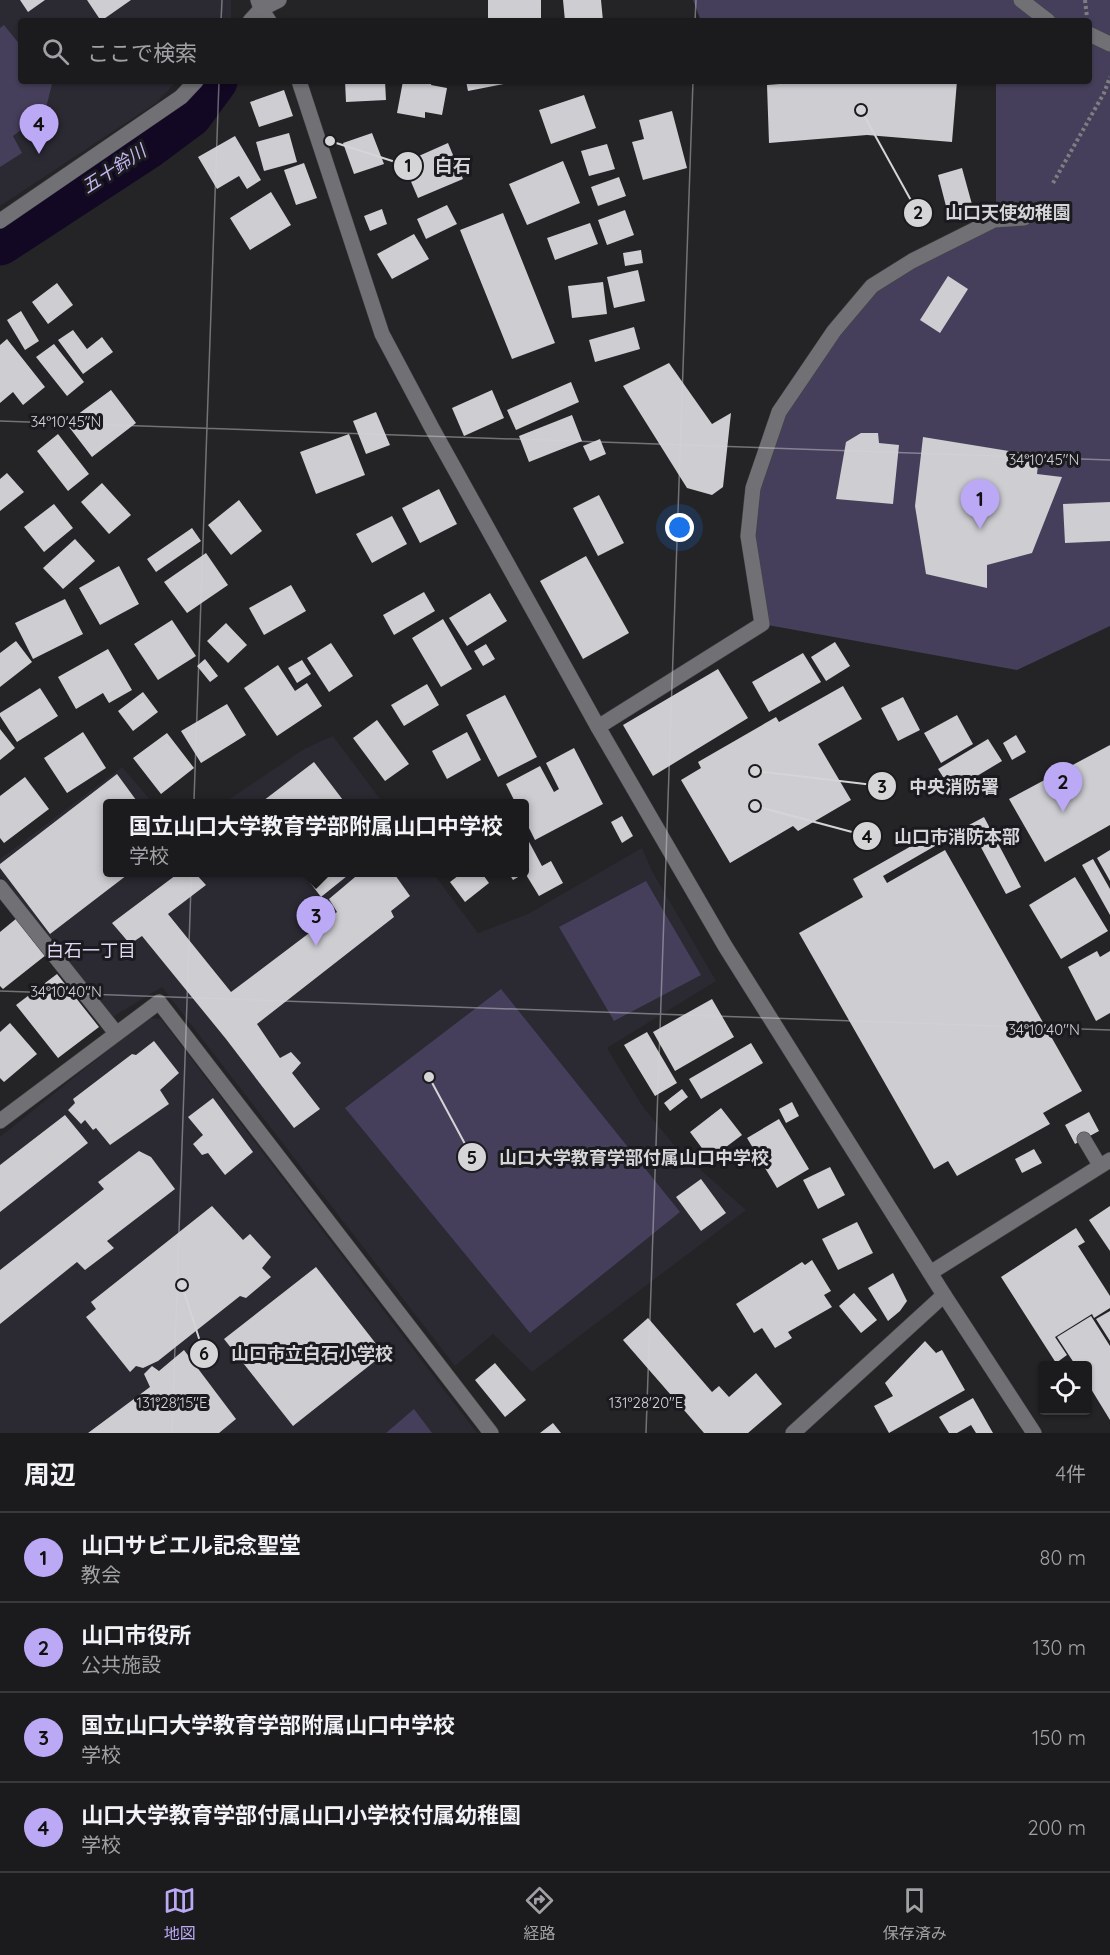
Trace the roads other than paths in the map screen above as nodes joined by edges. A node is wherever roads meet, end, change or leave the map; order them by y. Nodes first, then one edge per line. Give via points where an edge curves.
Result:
1 (279, 0) edge
2 (1021, 0) edge
3 (262, 10) edge
4 (1044, 18) edge
5 (1092, 35) edge
6 (1110, 44) edge
7 (193, 84) edge
8 (300, 84) edge
9 (1024, 218) dead end
10 (0, 221) edge
11 (598, 727) junction
12 (0, 887) edge
13 (116, 1033) junction
14 (0, 1121) edge
15 (1084, 1139) dead end
16 (1105, 1163) edge
17 (930, 1273) junction
18 (944, 1295) junction
19 (491, 1433) edge
20 (793, 1433) edge
21 (1034, 1433) edge

1 - 3 street
2 - 4 street
5 - 6 street
7 - 10 street via 181,97
8 - 11 street via 382,334
9 - 11 street via 994,220 912,261 872,286 849,313 779,412 753,488 748,536 762,624
11 - 17 street via 725,946
12 - 13 street
13 - 14 street
13 - 19 street via 159,1002
15 - 16 lane
16 - 17 street
17 - 18 street
18 - 20 street
18 - 21 street

